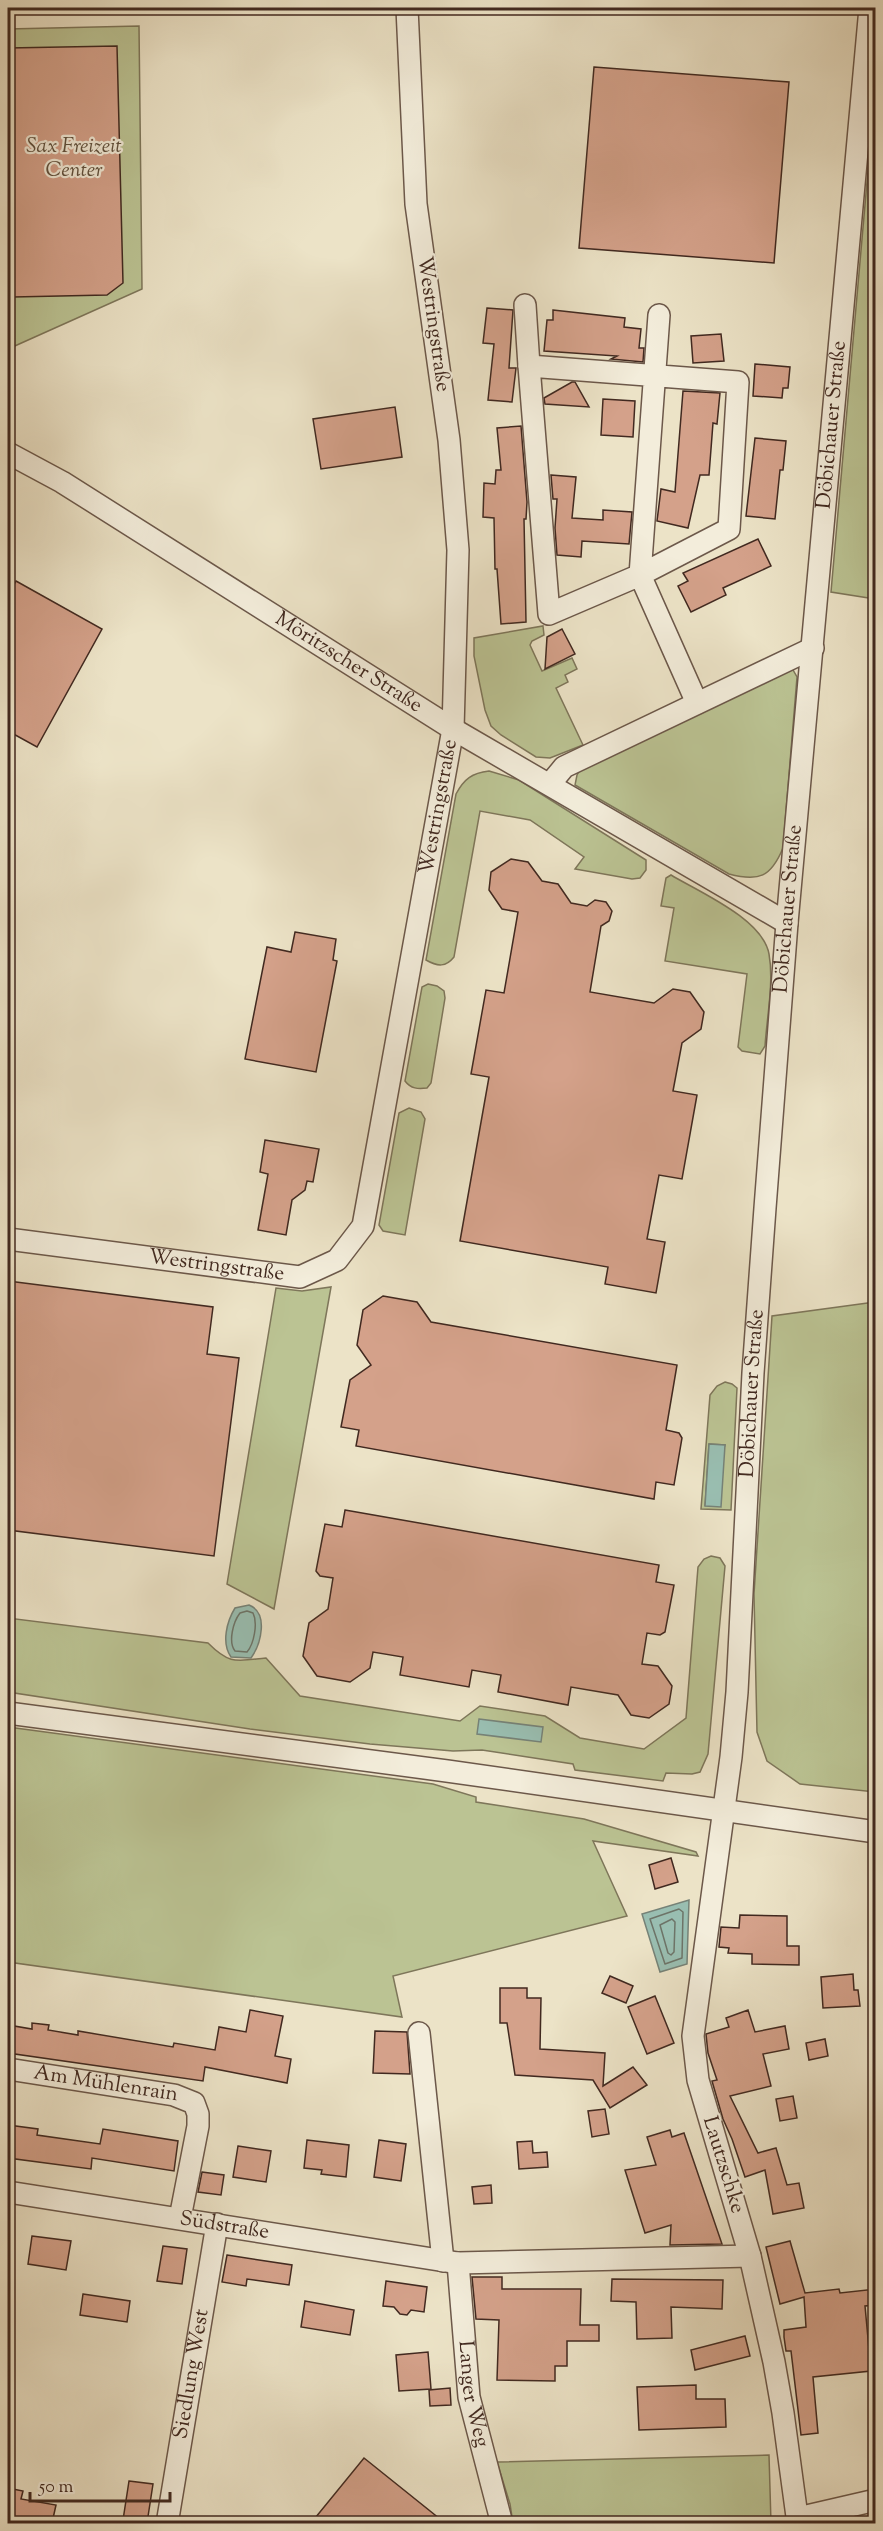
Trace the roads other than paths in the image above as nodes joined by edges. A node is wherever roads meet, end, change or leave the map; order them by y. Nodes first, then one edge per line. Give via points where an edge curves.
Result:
1 (407, 8) edge
2 (870, 8) edge
3 (525, 305) dead end
4 (659, 315) dead end
5 (529, 366) junction
6 (654, 375) junction
7 (8, 453) edge
8 (640, 575) junction
9 (813, 648) junction
10 (697, 703) junction
11 (453, 729) junction
12 (550, 784) junction
13 (787, 923) junction
14 (8, 1239) edge
15 (8, 1713) edge
16 (724, 1811) junction
17 (876, 1832) edge
18 (419, 2033) dead end
19 (8, 2069) edge
20 (8, 2192) edge
21 (180, 2218) junction
22 (218, 2224) junction
23 (750, 2256) junction
24 (450, 2262) junction
25 (876, 2500) edge
26 (798, 2521) edge
27 (167, 2523) edge
28 (502, 2523) edge

1 - 11 street, Westringstraße via 416,204 449,440 458,550
2 - 9 street, Döbichauer Straße
3 - 5 street
4 - 6 street
5 - 6 street
5 - 8 street via 549,614
6 - 8 street
6 - 8 street via 738,382 729,529
7 - 11 street, Möritzscher Straße via 62,482
8 - 10 street
9 - 10 street
9 - 13 street, Döbichauer Straße
10 - 12 street via 564,766
11 - 12 street, Möritzscher Straße
11 - 14 street, Westringstraße via 363,1226 337,1260 300,1277
12 - 13 street, Möritzscher Straße
13 - 16 street, Döbichauer Straße via 753,1373 737,1692
15 - 16 street
16 - 17 street
16 - 23 street, Lautzschke via 695,2015 694,2055
18 - 24 street
19 - 21 street, Am Mühlenrain via 174,2095 194,2103 198,2126
20 - 21 street, Südstraße
21 - 22 street, Südstraße
22 - 24 street, Südstraße
22 - 27 street, Siedlung West
23 - 24 street, Südstraße
23 - 26 street, Lautzschke via 783,2414
24 - 28 street, Langer Weg via 469,2397
25 - 26 street

